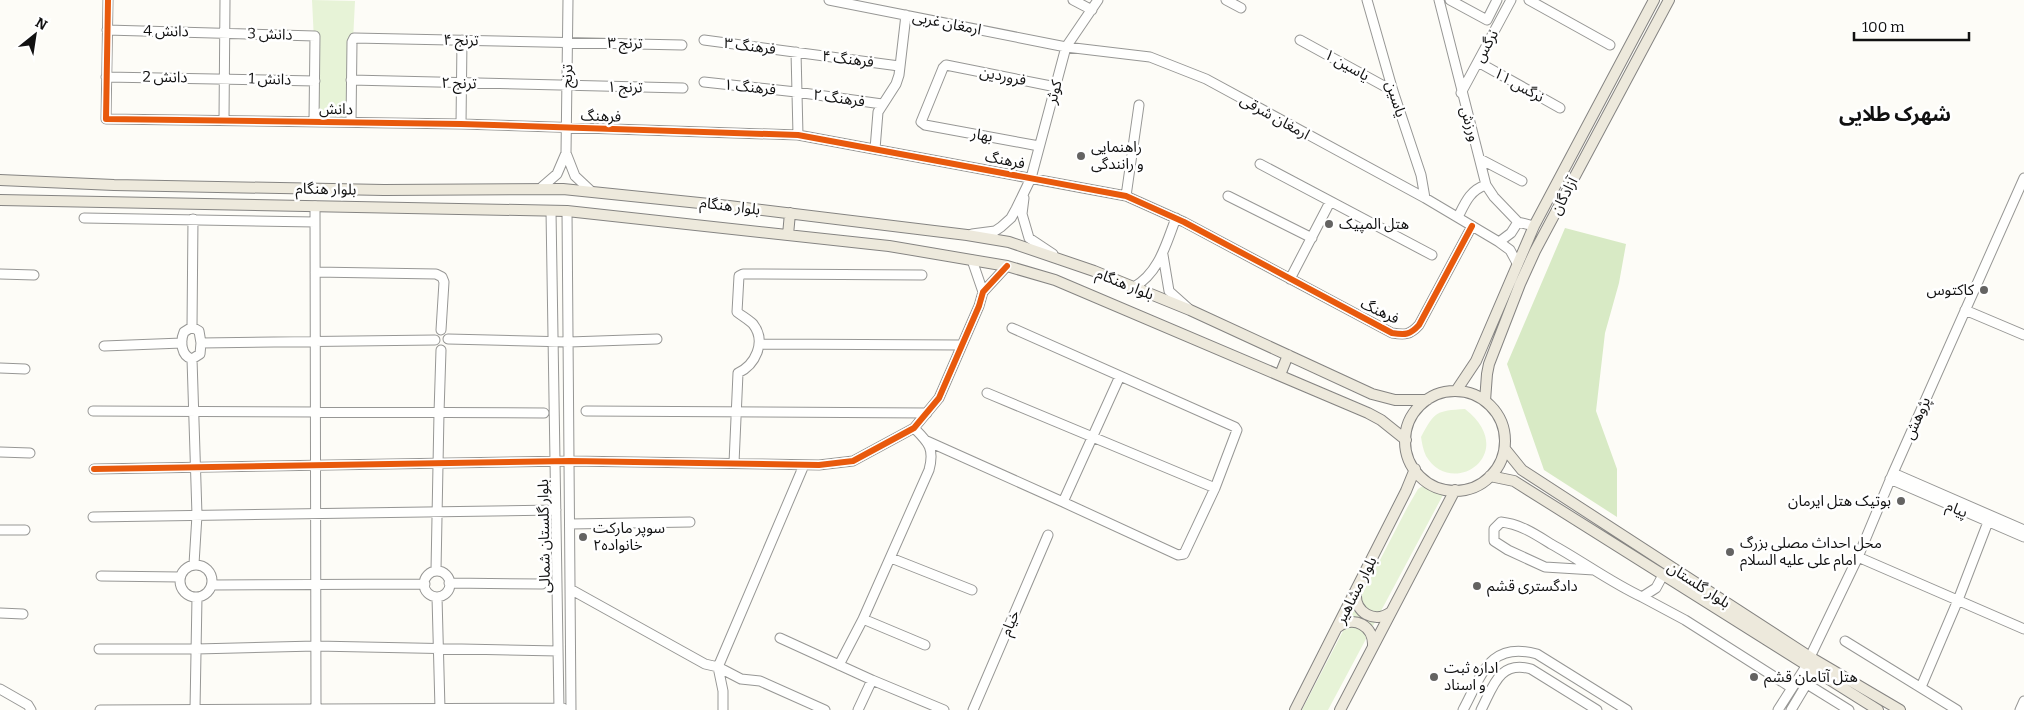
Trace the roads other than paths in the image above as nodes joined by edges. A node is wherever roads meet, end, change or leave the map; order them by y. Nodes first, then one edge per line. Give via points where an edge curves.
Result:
1 (108, 0) edge
2 (225, 0) edge
3 (568, 0) edge
4 (829, 0) edge
5 (1073, 0) edge
6 (1098, 0) edge
7 (1226, 0) edge
8 (1367, 0) edge
9 (1439, 0) edge
10 (1450, 0) edge
11 (1497, 0) edge
12 (1512, 0) edge
13 (1529, 0) edge
14 (1654, 0) edge
15 (1669, 0) edge
16 (1241, 8) dead end
17 (1092, 10) junction
18 (906, 15) junction
19 (107, 30) junction
20 (224, 32) junction
21 (462, 40) junction
22 (704, 40) dead end
23 (1300, 40) dead end
24 (568, 42) junction
25 (682, 45) dead end
26 (1610, 45) dead end
27 (1066, 47) junction
28 (796, 52) junction
29 (1478, 62) junction
30 (899, 66) junction
31 (106, 77) junction
32 (224, 78) junction
33 (351, 80) junction
34 (315, 81) junction
35 (704, 82) dead end
36 (461, 83) junction
37 (567, 86) junction
38 (1056, 87) junction
39 (683, 88) dead end
40 (1393, 91) junction
41 (796, 92) junction
42 (1461, 93) junction
43 (882, 104) junction
44 (1139, 105) dead end
45 (1560, 108) dead end
46 (224, 120) junction
47 (314, 121) junction
48 (351, 122) junction
49 (461, 124) junction
50 (925, 125) joint
51 (567, 127) junction
52 (798, 135) junction
53 (1039, 146) junction
54 (875, 149) junction
55 (566, 153) junction
56 (1480, 160) junction
57 (1260, 164) dead end
58 (1031, 178) junction
59 (2024, 178) edge
60 (0, 180) edge
61 (1522, 181) dead end
62 (68, 183) junction
63 (1486, 185) junction
64 (187, 187) junction
65 (542, 188) junction
66 (1025, 190) junction
67 (591, 191) junction
68 (1126, 196) junction
69 (1228, 196) dead end
70 (1425, 198) junction
71 (0, 200) edge
72 (68, 202) junction
73 (1330, 202) junction
74 (188, 204) junction
75 (315, 206) junction
76 (551, 211) junction
77 (567, 211) junction
78 (790, 213) junction
79 (1458, 217) junction
80 (84, 218) dead end
81 (1176, 218) junction
82 (193, 220) junction
83 (315, 222) junction
84 (1518, 222) junction
85 (1472, 226) junction
86 (1534, 226) junction
87 (788, 235) junction
88 (967, 235) junction
89 (567, 236) junction
90 (1312, 238) junction
91 (552, 239) junction
92 (1499, 242) junction
93 (1162, 254) junction
94 (1432, 255) dead end
95 (1061, 259) junction
96 (972, 260) junction
97 (1517, 263) junction
98 (1007, 266) junction
99 (315, 272) junction
100 (0, 274) edge
101 (34, 275) dead end
102 (922, 275) dead end
103 (1290, 279) junction
104 (1134, 287) junction
105 (983, 292) junction
106 (1190, 310) junction
107 (1966, 310) junction
108 (192, 327) junction
109 (1012, 328) dead end
110 (441, 330) junction
111 (2024, 335) edge
112 (448, 339) junction
113 (657, 339) dead end
114 (435, 340) junction
115 (316, 341) junction
116 (553, 341) junction
117 (201, 342) junction
118 (569, 342) junction
119 (182, 343) junction
120 (759, 344) junction
121 (962, 345) junction
122 (104, 346) dead end
123 (442, 350) junction
124 (1288, 355) junction
125 (192, 359) junction
126 (0, 368) edge
127 (25, 369) dead end
128 (1280, 375) junction
129 (1120, 376) junction
130 (1456, 391) junction
131 (987, 393) dead end
132 (1427, 400) junction
133 (1485, 401) junction
134 (586, 410) dead end
135 (93, 411) dead end
136 (194, 412) junction
137 (316, 412) junction
138 (736, 412) junction
139 (438, 413) junction
140 (544, 413) dead end
141 (927, 413) junction
142 (914, 428) junction
143 (1093, 437) junction
144 (1406, 440) junction
145 (927, 441) junction
146 (1505, 449) junction
147 (0, 452) edge
148 (30, 453) dead end
149 (570, 461) junction
150 (555, 463) junction
151 (734, 463) junction
152 (439, 464) junction
153 (317, 466) junction
154 (804, 466) junction
155 (196, 467) junction
156 (94, 469) dead end
157 (1415, 469) junction
158 (1490, 476) junction
159 (1891, 476) junction
160 (1214, 488) junction
161 (1455, 490) junction
162 (1063, 502) junction
163 (556, 510) junction
164 (438, 512) junction
165 (317, 513) junction
166 (196, 515) junction
167 (93, 517) dead end
168 (690, 522) dead end
169 (1988, 522) junction
170 (570, 524) junction
171 (0, 530) edge
172 (25, 530) dead end
173 (2024, 530) edge
174 (1048, 535) dead end
175 (2024, 537) edge
176 (1858, 557) junction
177 (891, 558) junction
178 (194, 564) junction
179 (436, 570) junction
180 (1594, 570) junction
181 (1663, 575) junction
182 (101, 576) dead end
183 (180, 577) junction
184 (449, 583) junction
185 (212, 584) junction
186 (316, 584) junction
187 (425, 584) junction
188 (542, 584) dead end
189 (570, 589) junction
190 (972, 590) dead end
191 (1356, 591) junction
192 (197, 597) junction
193 (437, 597) junction
194 (1642, 597) junction
195 (1958, 600) junction
196 (570, 604) junction
197 (558, 605) junction
198 (1391, 612) junction
199 (0, 613) edge
200 (23, 614) dead end
201 (863, 620) junction
202 (1338, 627) junction
203 (2024, 629) edge
204 (780, 638) dead end
205 (1845, 640) dead end
206 (924, 645) dead end
207 (316, 646) junction
208 (1373, 647) junction
209 (99, 649) dead end
210 (196, 649) junction
211 (438, 649) junction
212 (558, 651) junction
213 (1811, 664) junction
214 (839, 665) junction
215 (718, 668) junction
216 (872, 680) junction
217 (1807, 684) junction
218 (1921, 687) junction
219 (1792, 688) junction
220 (0, 689) edge
221 (2024, 701) edge
222 (440, 708) junction
223 (195, 709) edge
224 (316, 709) edge
225 (559, 709) edge
226 (571, 709) edge
227 (31, 710) edge
228 (100, 710) edge
229 (723, 710) edge
230 (825, 710) edge
231 (858, 710) edge
232 (944, 710) edge
233 (973, 710) edge
234 (1296, 710) edge
235 (1340, 710) edge
236 (1463, 710) edge
237 (1481, 710) edge
238 (1597, 710) edge
239 (1627, 710) edge
240 (1778, 710) edge
241 (1791, 710) edge
242 (1849, 710) edge
243 (1878, 710) edge
244 (1900, 710) edge
245 (1957, 710) edge
246 (2020, 710) edge

1 - 19 street
2 - 20 street
3 - 24 street, ترنج
4 - 18 street, ارمغان غربی
5 - 17 street
6 - 17 street, کوثر
7 - 16 street
8 - 40 street, یاسین
9 - 42 street, ورزش
10 - 11 street via 1487,20
12 - 29 street, نرگس
13 - 26 street
14 - 86 main road, آزادگان
15 - 133 main road, آزادگان via 1520,284 1486,374
17 - 27 street, کوثر
18 - 27 street, ارمغان غربی
18 - 30 street
19 - 20 street, دانش 4
19 - 31 street
20 - 32 street
20 - 34 street, دانش 3 via 315,36
21 - 24 street, ترنج ۴
21 - 33 street, ترنج ۴ via 354,38
21 - 36 street
22 - 28 street, فرهنگ ۳
23 - 40 street, یاسین ۱
24 - 25 street, ترنج ۳
24 - 37 street, ترنج
27 - 38 street, کوثر
27 - 70 street, ارمغان شرقی via 1150,56 1175,65
28 - 30 street, فرهنگ ۴
28 - 41 street
29 - 42 street, نرگس
29 - 45 street, نرگس ۱۱
30 - 43 street via 896,84
31 - 32 street, دانش 2
31 - 46 street, دانش via 106,119
32 - 34 street, دانش 1
32 - 46 street
33 - 36 street, ترنج ۲
33 - 48 street
34 - 47 street
35 - 41 street, فرهنگ ۱
36 - 37 street, ترنج ۲
36 - 49 street
37 - 39 street, ترنج ۱
37 - 51 street, ترنج
38 - 50 street, فروردین via 946,65 920,122
38 - 53 street, کوثر
40 - 70 street, یاسین via 1421,174
41 - 43 street, فرهنگ ۲
41 - 52 street
42 - 56 street, ورزش
43 - 54 street via 878,112
44 - 68 street
46 - 47 street, دانش
47 - 48 street, دانش
48 - 49 street, دانش
49 - 51 street, دانش
50 - 53 street, بهار
51 - 52 street, فرهنگ
51 - 55 street, ترنج
52 - 54 street, فرهنگ
53 - 58 street, کوثر
54 - 58 street, فرهنگ
55 - 65 street via 557,174
55 - 67 street via 575,176
56 - 61 street
56 - 63 street, ورزش
57 - 73 street
58 - 66 street, کوثر
58 - 68 street, فرهنگ
59 - 107 street, پژوهش
60 - 62 main road, بلوار هنگام
62 - 64 main road, بلوار هنگام
62 - 72 main road
63 - 79 street via 1468,198
63 - 84 street, ورزش
64 - 65 main road, بلوار هنگام
64 - 74 main road
65 - 67 main road, بلوار هنگام
66 - 88 street, کوثر via 1011,218 1001,228
66 - 95 street, کوثر via 1022,214 1029,238
67 - 78 main road, بلوار هنگام
68 - 81 street, فرهنگ
69 - 90 street
70 - 79 street, ارمغان شرقی
71 - 72 main road, بلوار هنگام
72 - 74 main road, بلوار هنگام
73 - 90 street
73 - 94 street
74 - 75 main road, بلوار هنگام
75 - 76 main road, بلوار هنگام
75 - 83 street
76 - 77 main road, بلوار هنگام
76 - 91 street, بلوار گلستان شمالی
77 - 87 main road, بلوار هنگام
77 - 89 street, بلوار گلستان شمالی
78 - 87 main road
78 - 88 main road, بلوار هنگام
79 - 85 street, ارمغان شرقی
80 - 82 street
81 - 93 street
81 - 103 street, فرهنگ
82 - 83 street
82 - 108 street
83 - 99 street
84 - 86 street
84 - 92 street
85 - 92 street, ارمغان شرقی
85 - 103 street, فرهنگ via 1419,325 1406,336 1392,333
86 - 97 main road, آزادگان
87 - 96 main road, بلوار هنگام via 889,246
88 - 95 main road, بلوار هنگام via 1008,242
89 - 91 street via 560,232
89 - 118 street, بلوار گلستان شمالی
90 - 103 street
91 - 116 street, بلوار گلستان شمالی
92 - 97 street, ارمغان شرقی via 1510,250
93 - 104 street via 1144,281
93 - 106 street via 1169,291
95 - 104 main road, بلوار هنگام
96 - 98 main road, بلوار هنگام
96 - 105 street
97 - 130 main road, آزادگان via 1476,360
98 - 105 street
98 - 128 main road, بلوار هنگام via 1055,280
99 - 110 street via 436,274 444,282
99 - 115 street
100 - 101 street
102 - 120 street via 743,274 739,276 738,312 753,324
104 - 106 main road, بلوار هنگام
105 - 121 street
106 - 124 main road, بلوار هنگام
107 - 111 street
107 - 159 street, پژوهش
108 - 117 street via 199,331
108 - 119 street via 184,332
109 - 129 street
110 - 112 street via 446,332
110 - 114 street via 436,333
112 - 116 street
112 - 123 street
113 - 118 street
114 - 115 street
114 - 123 street
115 - 117 street
115 - 137 street
116 - 118 street
116 - 150 street, بلوار گلستان شمالی
117 - 125 street via 200,354
118 - 149 street, بلوار گلستان شمالی
119 - 122 street
119 - 125 street via 184,354
120 - 121 street
120 - 138 street via 755,360 738,374
121 - 141 street via 939,398
123 - 139 street
124 - 128 main road
124 - 132 main road, بلوار هنگام via 1383,398
125 - 136 street
126 - 127 street
128 - 144 main road, بلوار هنگام via 1368,412
129 - 143 street
129 - 160 street via 1235,427
130 - 132 main road via 1441,393
130 - 133 main road
131 - 143 street
132 - 144 main road via 1411,417
133 - 146 main road via 1500,419
134 - 138 street
135 - 136 street
136 - 137 street
136 - 155 street
137 - 139 street
137 - 153 street
138 - 141 street
138 - 151 street
139 - 140 street
139 - 152 street
141 - 142 street
142 - 145 street
142 - 154 street via 853,461
143 - 160 street
143 - 162 street
144 - 157 main road via 1408,455
145 - 162 street
145 - 177 street via 932,454 929,470
146 - 158 main road via 1500,464
146 - 213 main road, بلوار گلستان via 1522,470
147 - 148 street
149 - 150 street
149 - 151 street
149 - 170 street, بلوار گلستان شمالی
150 - 152 street
150 - 163 street, بلوار گلستان شمالی
151 - 154 street
152 - 153 street
152 - 164 street
153 - 155 street
153 - 165 street
154 - 215 street
155 - 156 street
155 - 166 street
157 - 161 main road via 1432,485
157 - 191 main road, بلوار مشاهیر
158 - 161 main road via 1478,485
158 - 181 main road, بلوار گلستان via 1514,481
159 - 169 street, پیام
159 - 173 street, پیام
159 - 176 street, پژوهش
160 - 162 street via 1181,556
161 - 198 main road
163 - 164 street
163 - 197 street, بلوار گلستان شمالی
164 - 165 street
164 - 179 street
165 - 166 street
165 - 186 street
166 - 167 street
166 - 178 street
168 - 170 street
169 - 175 street, پیام
169 - 195 street
170 - 189 street, بلوار گلستان شمالی
171 - 172 street
174 - 233 street, خیام
176 - 195 street
176 - 213 street, پژوهش
177 - 190 street
177 - 201 street
178 - 183 street via 185,568
178 - 185 street via 211,574
179 - 184 street via 445,573
179 - 187 street via 427,574
180 - 180 street via 1515,524 1501,522 1494,529 1494,541 1545,567
180 - 194 street
181 - 194 street via 1656,588
181 - 213 main road, بلوار گلستان
182 - 183 street
183 - 192 street via 181,587 187,594
184 - 188 street
184 - 193 street via 445,594
185 - 186 street
185 - 192 street via 206,593
186 - 187 street
186 - 207 street
187 - 193 street via 428,593
189 - 196 street, بلوار گلستان شمالی
189 - 215 street via 705,664
191 - 198 main road via 1357,605 1366,615 1379,617
191 - 202 main road, بلوار مشاهیر
192 - 210 street
193 - 211 street
194 - 219 street via 1685,620
195 - 203 street
195 - 218 street
196 - 197 street
196 - 226 street, بلوار گلستان شمالی
197 - 212 street, بلوار گلستان شمالی
198 - 208 main road
199 - 200 street
201 - 206 street
201 - 214 street
202 - 208 main road via 1350,622 1362,624 1371,634
202 - 234 main road, بلوار مشاهیر
204 - 214 street
205 - 218 street
207 - 210 street
207 - 211 street
207 - 224 street
208 - 235 main road
209 - 210 street
210 - 223 street
211 - 212 street
211 - 222 street
212 - 225 street, بلوار گلستان شمالی
213 - 217 street
213 - 219 street
213 - 243 main road, بلوار گلستان
213 - 244 main road, بلوار گلستان
214 - 216 street
215 - 229 street
215 - 230 street via 741,679 760,681
216 - 231 street
216 - 232 street
217 - 241 street
217 - 242 street
218 - 245 street
219 - 240 street
220 - 227 street
221 - 246 street
222 - 224 street
222 - 225 street
223 - 224 street
223 - 228 street
225 - 226 street
236 - 239 street via 1490,662 1504,653 1521,650 1537,654
237 - 238 street via 1502,673 1510,667 1520,666 1531,668

